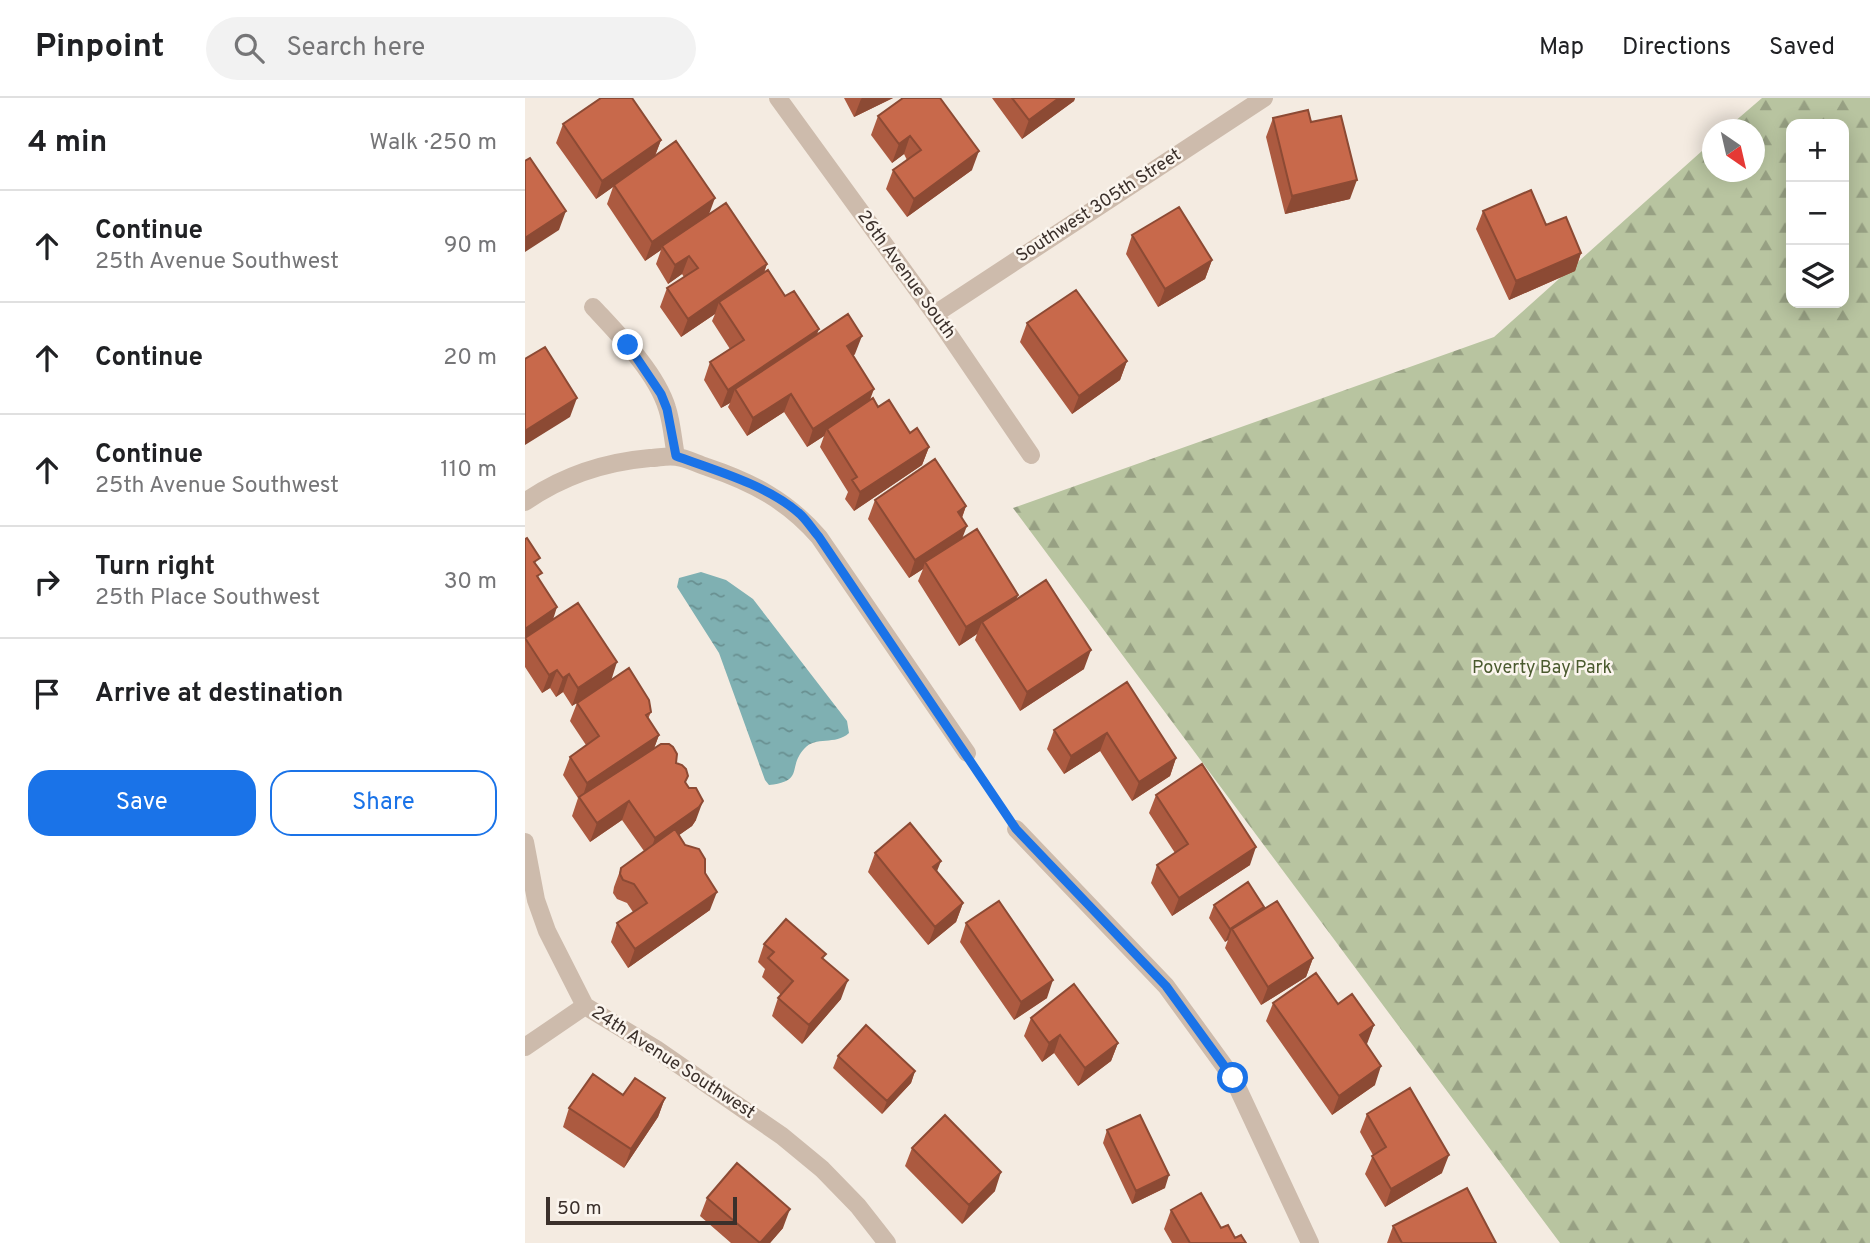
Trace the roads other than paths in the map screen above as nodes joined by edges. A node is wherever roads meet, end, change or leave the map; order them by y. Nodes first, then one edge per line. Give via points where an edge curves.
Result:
1 (778, 98) edge
2 (1263, 98) edge
3 (593, 307) dead end
4 (935, 314) junction
5 (1031, 455) dead end
6 (676, 456) junction
7 (525, 502) edge
8 (967, 752) road end
9 (1016, 829) road end
10 (525, 842) edge
11 (585, 1006) junction
12 (525, 1047) edge
13 (887, 1243) edge
14 (1310, 1243) edge

1 - 4 street, 26th Avenue South
2 - 4 street, Southwest 305th Street
3 - 6 street via 628,345 661,394
4 - 5 street, 26th Avenue South
6 - 7 street via 600,466 559,481
6 - 8 street via 732,475 800,514
9 - 14 street via 1166,986 1233,1078
10 - 11 street, 24th Avenue Southwest via 543,920
11 - 12 street
11 - 13 street, 24th Avenue Southwest via 782,1136 822,1169

